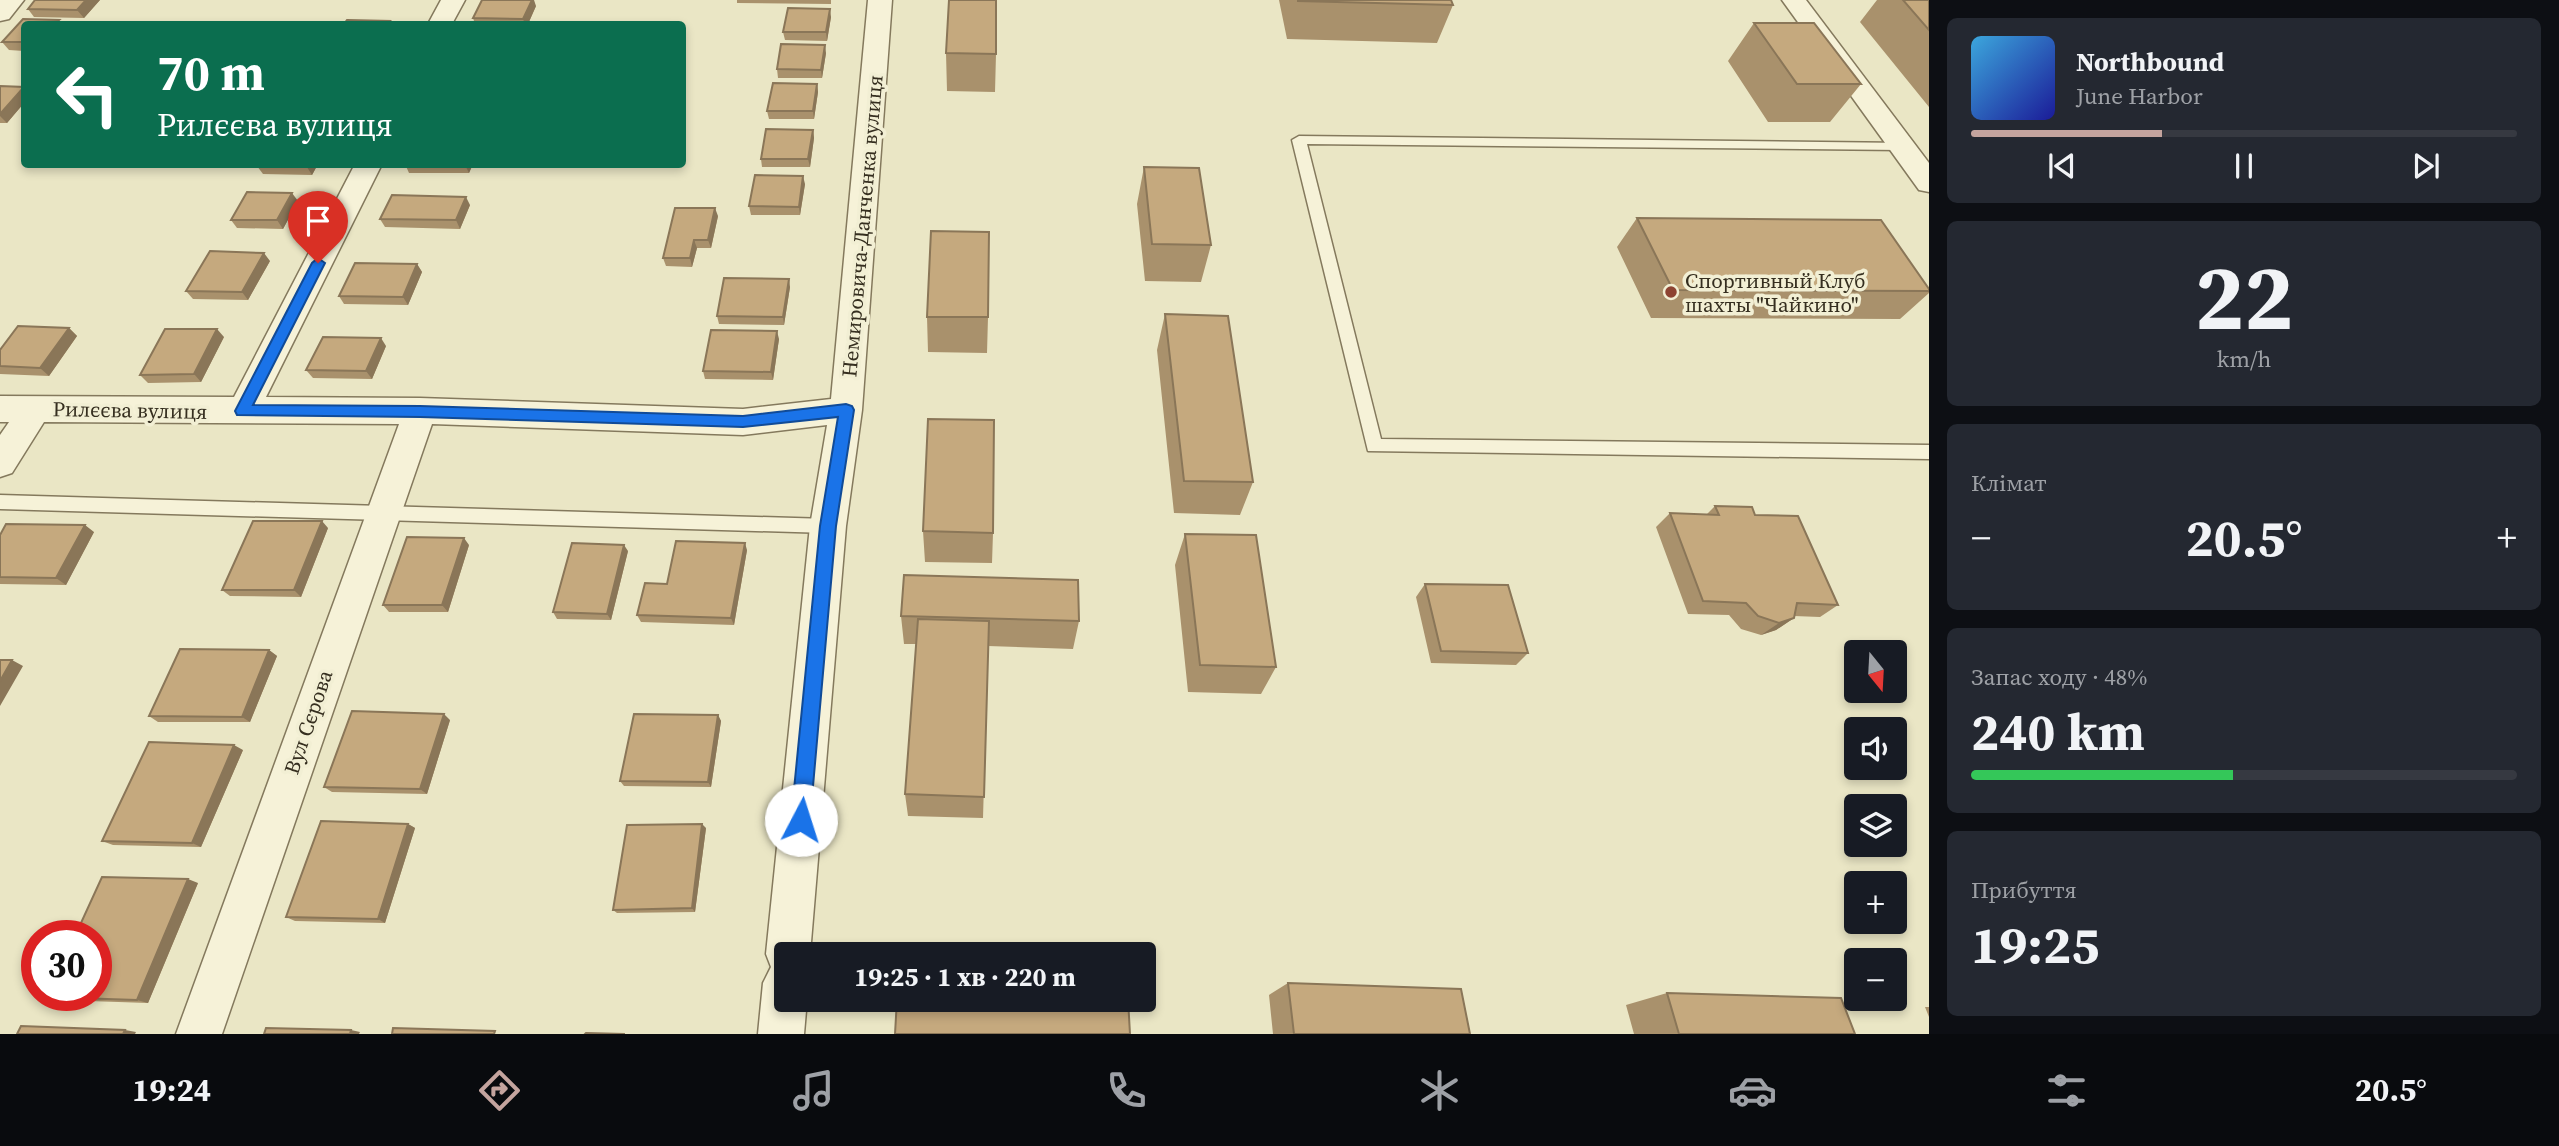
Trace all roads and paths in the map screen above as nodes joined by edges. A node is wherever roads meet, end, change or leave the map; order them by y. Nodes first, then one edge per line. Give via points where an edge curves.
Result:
1 (12, 0) edge
2 (453, 0) edge
3 (880, 0) edge
4 (1794, 0) edge
5 (0, 14) edge
6 (442, 21) edge
7 (1902, 146) junction
8 (367, 168) edge
9 (1929, 183) edge
10 (0, 409) edge
11 (35, 409) junction
12 (846, 410) junction
13 (243, 411) junction
14 (420, 411) junction
15 (1929, 452) edge
16 (0, 463) edge
17 (0, 502) edge
18 (382, 513) junction
19 (828, 526) junction
20 (789, 942) edge
21 (783, 1012) edge
22 (199, 1034) edge
23 (781, 1034) edge

1 - 5 street
2 - 6 street
3 - 12 street, Немировича-Данченка вулиця
4 - 7 street
7 - 9 street
7 - 15 lane via 1299,140 1374,446
8 - 13 street
10 - 11 street, Рилєєва вулиця
11 - 13 street, Рилєєва вулиця
11 - 16 street
12 - 14 street, Рилєєва вулиця via 743,422
12 - 19 street, Немировича-Данченка вулиця
13 - 14 street, Рилєєва вулиця
14 - 18 street, Вул Сєрова
17 - 18 lane
18 - 19 lane
18 - 22 street, Вул Сєрова
19 - 20 street, Немировича-Данченка вулиця
21 - 23 street

